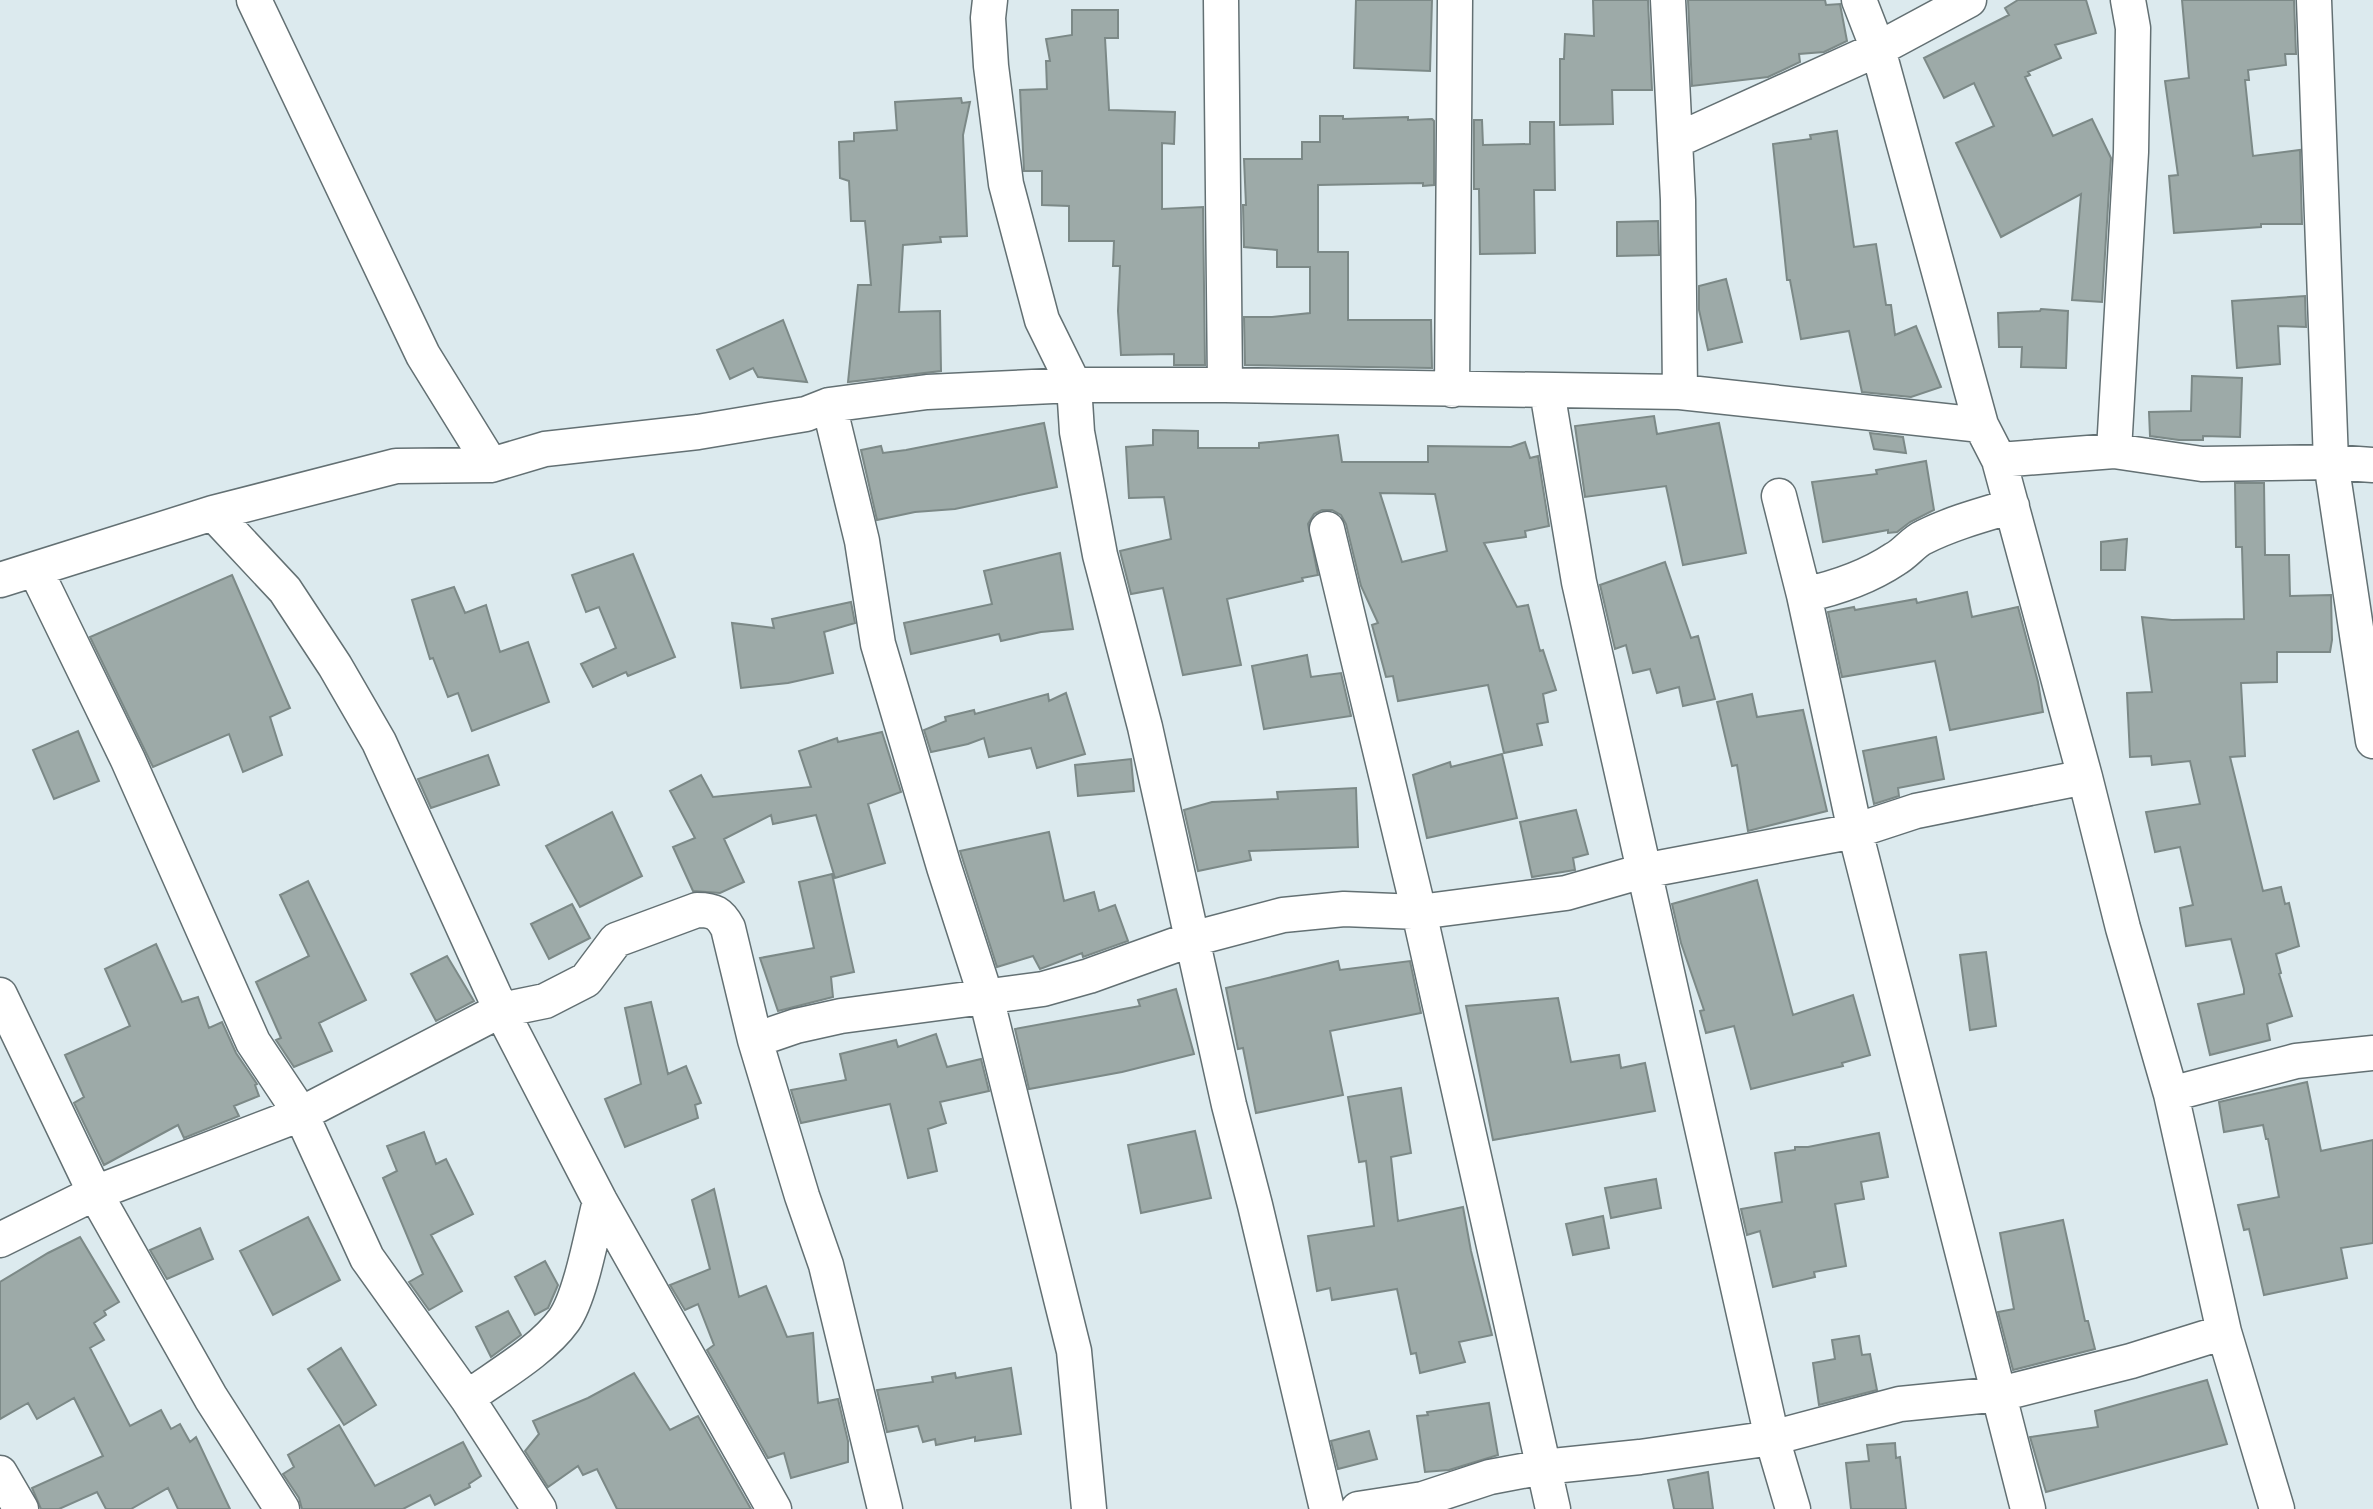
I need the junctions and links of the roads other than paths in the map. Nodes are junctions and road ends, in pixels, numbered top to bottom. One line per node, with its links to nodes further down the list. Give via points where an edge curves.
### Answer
1 (254, 0): 22 (street, via 423,355)
2 (990, 0): 12 (street, via 991,66 1006,184 1042,320)
3 (1221, 0): 13 (street)
4 (1455, 0): 14 (street)
5 (1668, 0): 11 (street)
6 (1859, 0): 10 (street)
7 (1969, 0): 10 (street)
8 (2128, 0): 19 (street, via 2133,28 2131,152)
9 (2314, 0): 21 (street)
10 (1878, 49): 11 (street); 18 (street)
11 (1675, 141): 16 (street)
12 (1074, 385): 13 (street); 17 (street, via 927,392); 36 (street, via 1077,432 1100,555)
13 (1225, 385): 14 (street)
14 (1452, 390): 15 (street)
15 (1547, 391): 16 (street); 34 (street, via 1579,582)
16 (1680, 392): 18 (street)
17 (829, 405): 22 (street, via 806,414 698,432 545,449); 38 (street, via 862,541 878,644)
18 (1981, 425): 20 (street)
19 (2114, 451): 20 (street); 21 (street, via 2202,464)
20 (1999, 460): 25 (street)
21 (2331, 462): 23 (street); 31 (street)
22 (491, 465): 26 (street, via 396,466)
23 (2373, 465)
24 (1779, 496): 30 (street)
25 (2012, 506): 30 (street, via 1921,538 1896,559 1840,587); 32 (street)
26 (213, 513): 28 (street); 39 (street, via 285,590 335,666 379,742)
27 (1327, 529): 35 (street)
28 (35, 569): 29 (street); 43 (street, via 128,760 253,1042)
29 (0, 580)
30 (1804, 595): 33 (street)
31 (2373, 741)
32 (2085, 777): 33 (street, via 1916,811); 42 (street)
33 (1855, 831): 34 (street); 48 (street)
34 (1643, 871): 35 (street, via 1566,893); 50 (street)
35 (1419, 912): 36 (street, via 1344,909 1283,915); 51 (street)
36 (1192, 939): 38 (street, via 1043,989); 59 (street)
37 (0, 995): 44 (street)
38 (986, 997): 40 (street, via 841,1016); 58 (street, via 1074,1351)
39 (501, 1010): 40 (street, via 545,1001 586,980 616,940 697,910 712,910 728,928); 43 (street); 45 (street)
40 (755, 1040): 57 (street, via 826,1265)
41 (2373, 1053): 42 (street, via 2296,1061)
42 (2171, 1094): 47 (street)
43 (301, 1114): 44 (street); 49 (street, via 367,1258)
44 (95, 1193): 46 (street); 54 (street, via 211,1398)
45 (600, 1201): 49 (street, via 565,1319 535,1349); 56 (street)
46 (0, 1240)
47 (2224, 1332): 48 (street); 64 (street)
48 (2000, 1394): 50 (street, via 1900,1404); 63 (street)
49 (467, 1398): 55 (street)
50 (1772, 1438): 51 (street); 62 (street)
51 (1543, 1467): 60 (street, via 1423,1499); 61 (street)
52 (0, 1473): 53 (street)
53 (21, 1509)
54 (282, 1509)
55 (539, 1509)
56 (774, 1509)
57 (885, 1509)
58 (1089, 1509)
59 (1327, 1509)
60 (1358, 1509)
61 (1553, 1509)
62 (1793, 1509)
63 (2028, 1509)
64 (2277, 1509)

